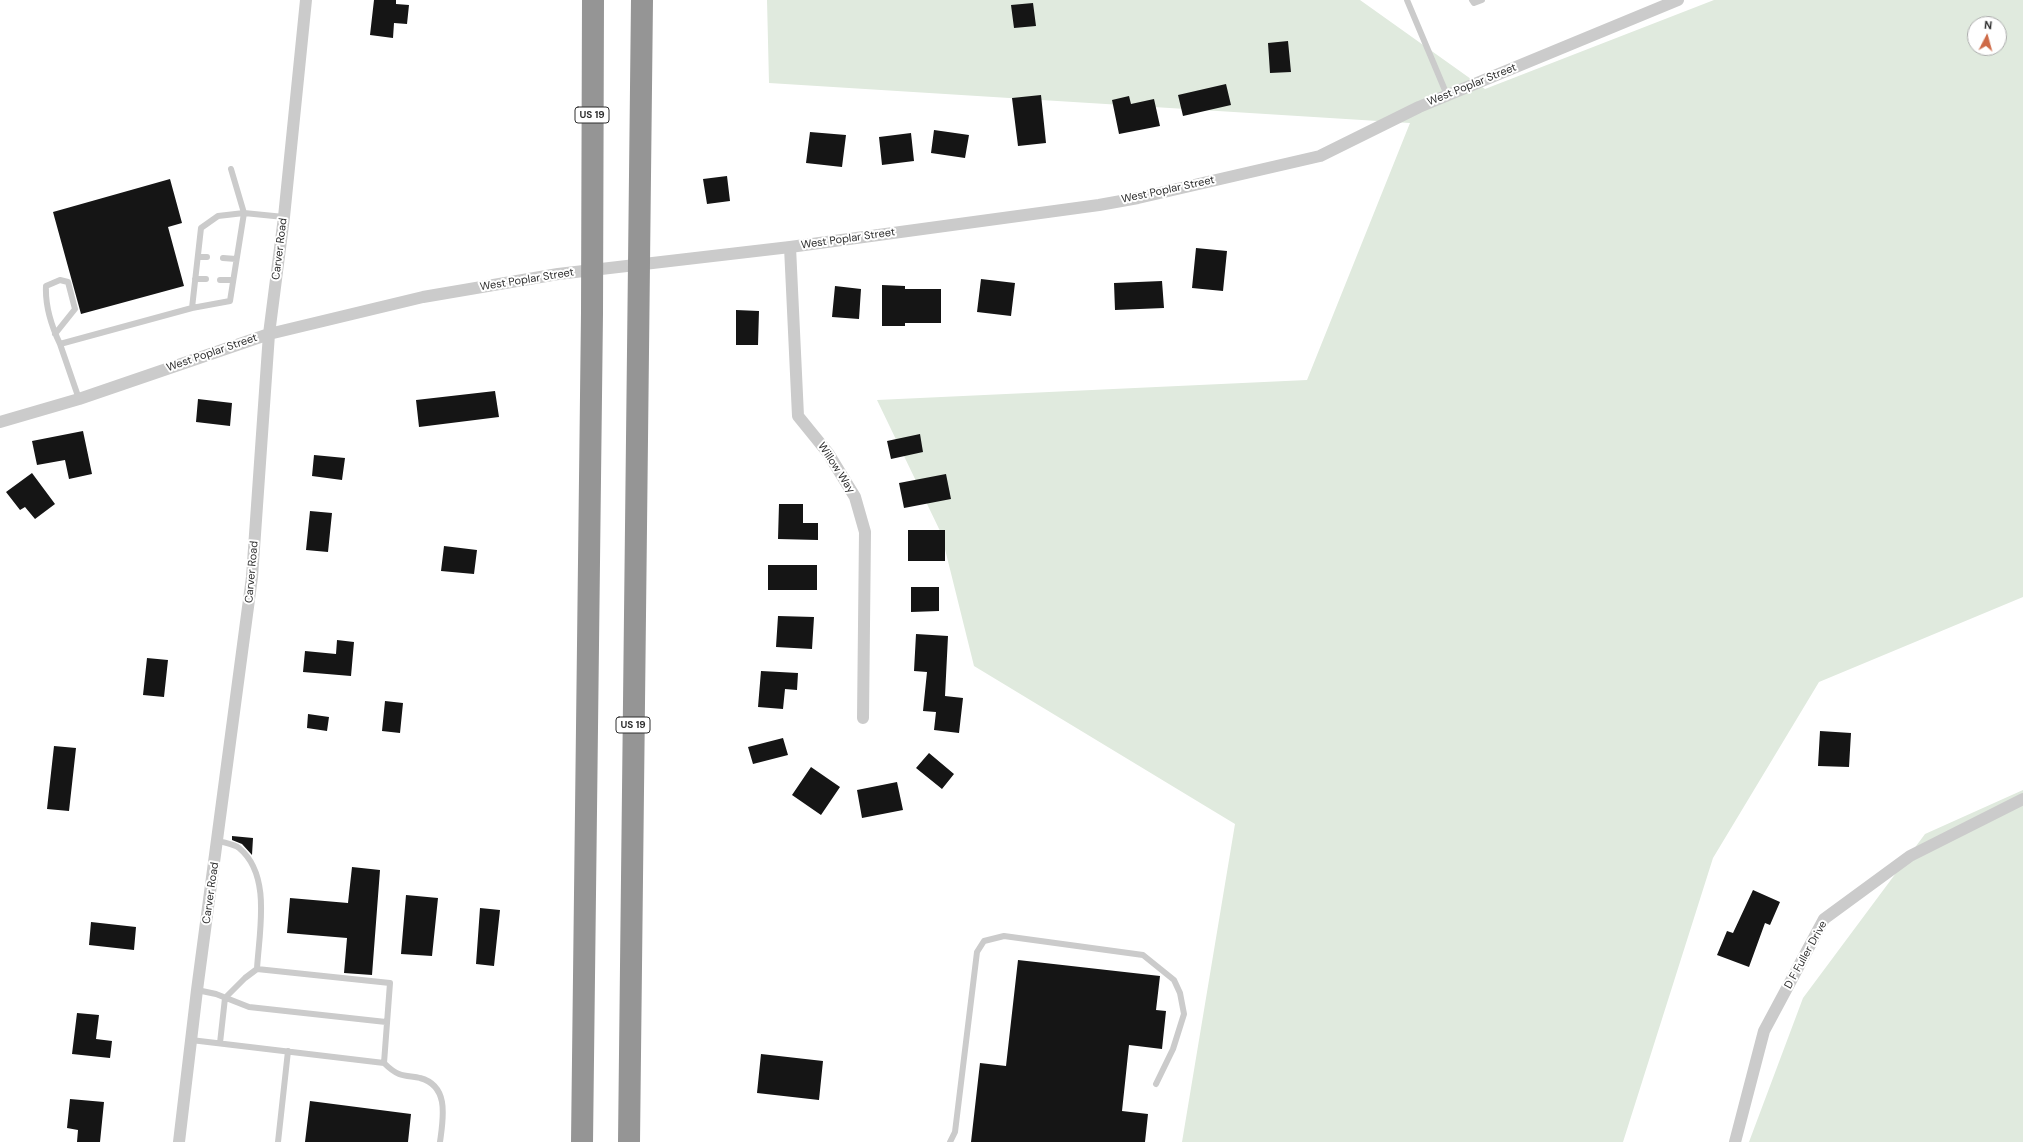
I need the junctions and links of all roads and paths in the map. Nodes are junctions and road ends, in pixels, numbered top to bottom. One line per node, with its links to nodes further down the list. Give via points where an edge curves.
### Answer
1 (306, 0): 11 (street, Carver Road)
2 (642, 0): 43 (highway, US 19)
3 (1407, 0): 8 (lane)
4 (1472, 0): 5 (lane, via 1474,3)
5 (1482, 0)
6 (1678, 0): 8 (street, West Poplar Street)
7 (592, 5): 42 (highway, US 19, via 593,230)
8 (1446, 95): 12 (street, West Poplar Street, via 1320,156 1138,198)
9 (231, 169): 10 (lane)
10 (244, 213): 11 (lane); 13 (lane, via 218,216 201,228); 16 (lane)
11 (284, 217): 23 (street, Carver Road)
12 (790, 247): 23 (street, West Poplar Street, via 558,274 423,297); 27 (street, Willow Way, via 798,416 828,453 855,497 865,532)
13 (198, 257): 14 (lane); 17 (lane)
14 (207, 257)
15 (223, 258): 16 (lane)
16 (236, 259): 20 (lane)
17 (195, 279): 18 (lane); 21 (lane)
18 (206, 279)
19 (220, 280): 20 (lane)
20 (233, 280): 21 (lane, via 230,301)
21 (192, 308): 24 (lane)
22 (55, 334): 22 (lane, via 50,323 46,286 60,280 68,282 75,309); 24 (lane)
23 (269, 334): 25 (street, West Poplar Street); 29 (street, Carver Road, via 252,577)
24 (60, 344): 25 (lane)
25 (79, 399): 26 (street, West Poplar Street)
26 (0, 422)
27 (863, 718)
28 (2023, 799): 45 (street, D F Fuller Drive, via 1910,856 1824,919 1764,1031)
29 (219, 841): 30 (lane, via 238,847 250,860 258,876 261,896); 31 (street, Carver Road)
30 (257, 969): 32 (lane); 33 (lane, via 390,983)
31 (197, 990): 32 (lane); 34 (street, Carver Road)
32 (225, 998): 33 (lane, via 249,1007); 35 (lane)
33 (386, 1022): 37 (lane)
34 (191, 1040): 35 (lane); 39 (street, Carver Road)
35 (220, 1044): 36 (lane)
36 (288, 1051): 37 (lane); 40 (lane)
37 (384, 1063): 41 (lane, via 398,1074 422,1078 441,1094 444,1107)
38 (1156, 1084): 44 (lane, via 1173,1049 1184,1014 1180,993 1174,980 1143,955 1004,936 984,941 978,952 955,1132)
39 (179, 1142)
40 (278, 1142)
41 (440, 1142)
42 (582, 1142)
43 (629, 1142)
44 (950, 1142)
45 (1735, 1142)

